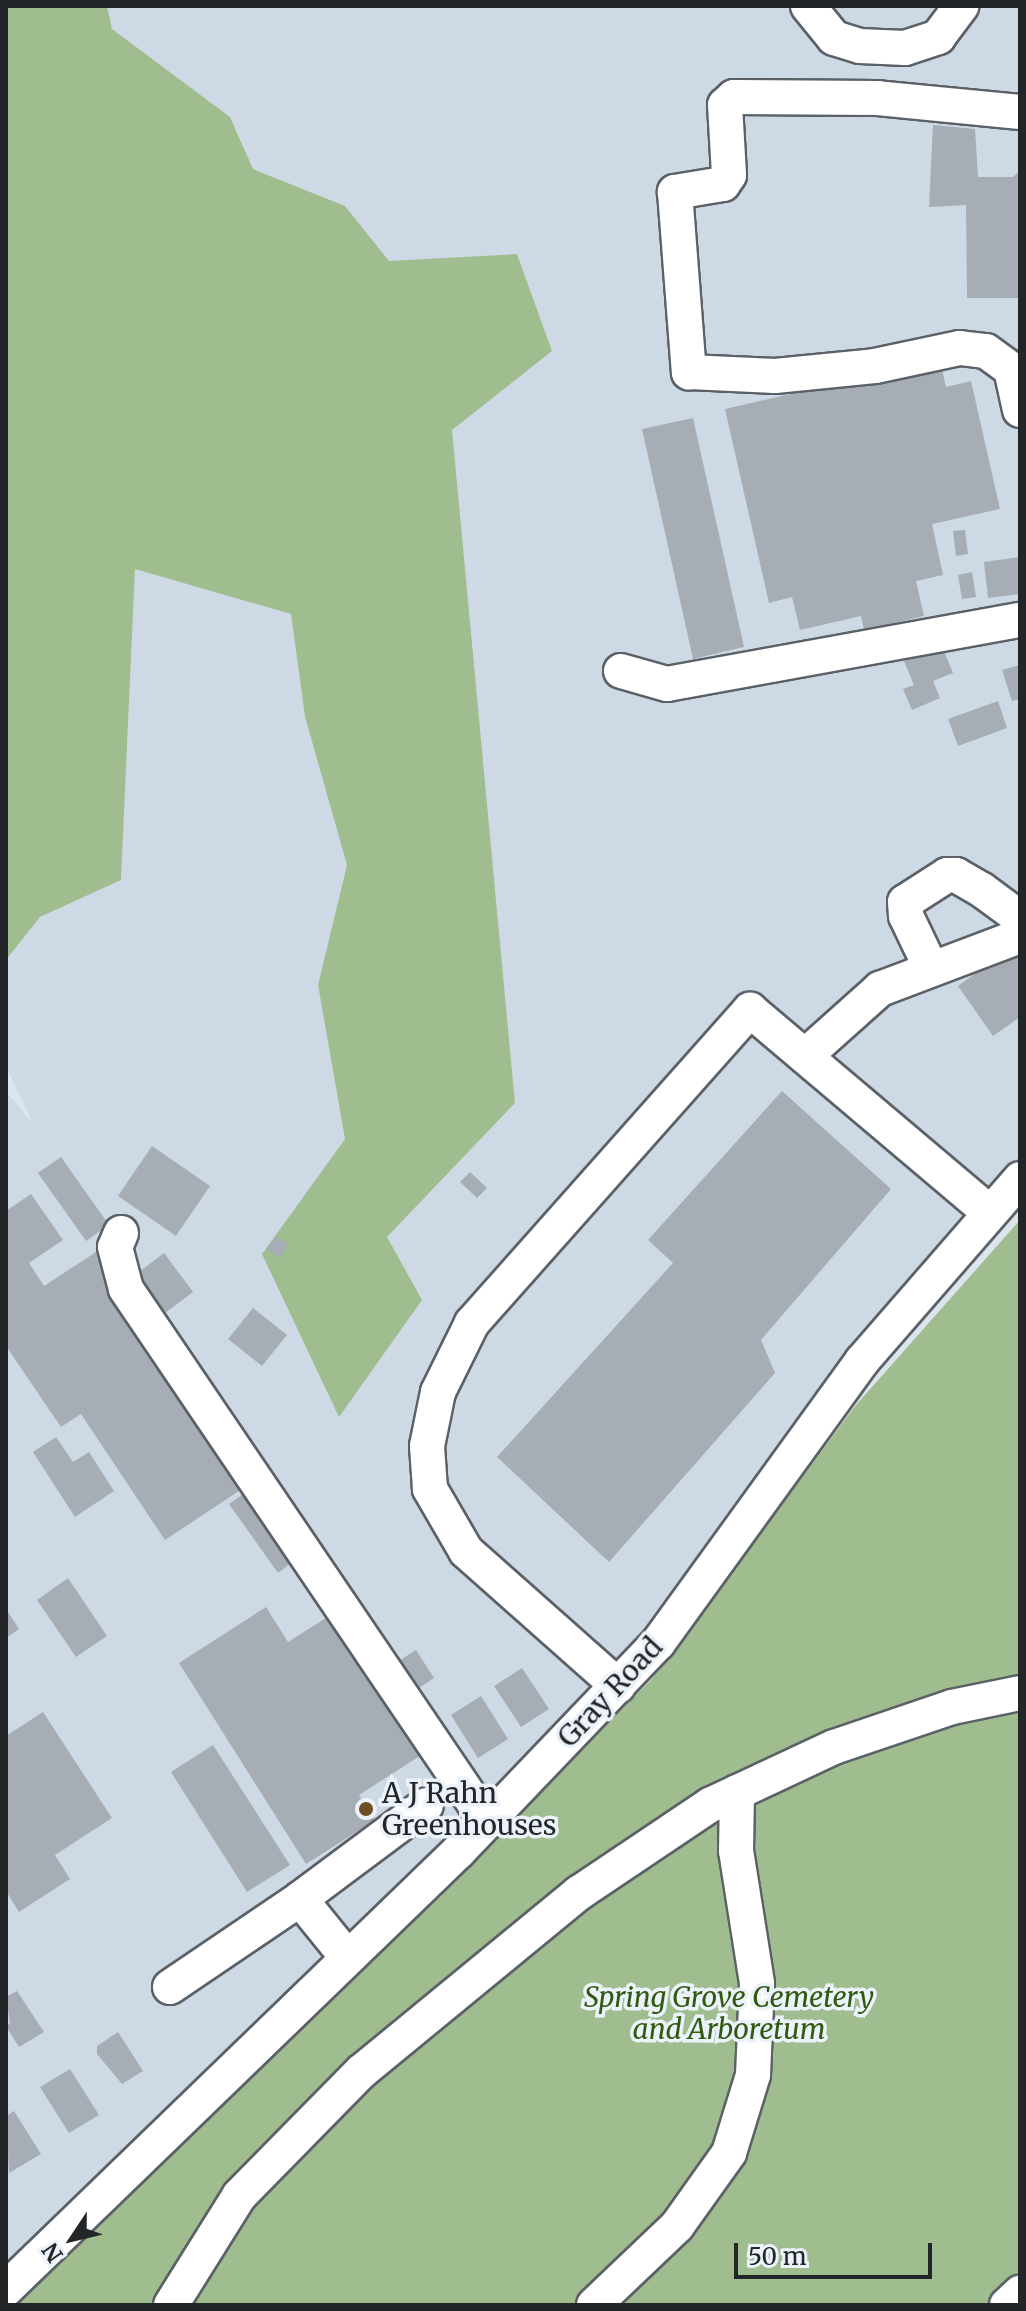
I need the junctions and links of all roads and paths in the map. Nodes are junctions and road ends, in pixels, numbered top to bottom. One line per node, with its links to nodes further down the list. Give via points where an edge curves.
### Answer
1 (808, 6): 2 (street, via 834,38 860,46 905,48 938,37)
2 (961, 6)
3 (1020, 112): 4 (street, via 878,98 734,97 725,105 729,175 723,184 675,192 689,372 775,376 973,349 1002,358 1011,369)
4 (1020, 410)
5 (1020, 620): 6 (street, via 667,684)
6 (621, 671)
7 (1020, 918): 9 (street, via 969,882 947,875 905,902 906,916)
8 (1020, 936): 9 (street)
9 (930, 966): 10 (street, via 880,989)
10 (805, 1056): 12 (street); 14 (street, via 750,1010 472,1323 438,1392 427,1446 430,1489 448,1526 466,1551)
11 (1020, 1179): 12 (street, Gray Road)
12 (990, 1213): 14 (street, Gray Road, via 862,1361 658,1643)
13 (121, 1233): 18 (street, via 115,1247 126,1289)
14 (618, 1686): 18 (street, Gray Road)
15 (1020, 1693): 16 (street, via 952,1707 834,1747)
16 (737, 1792): 24 (street, via 579,1893 362,2071 239,2196); 25 (street, via 736,1851 757,1983 753,2075 729,2153 677,2226)
17 (426, 1805): 19 (street)
18 (487, 1822): 20 (street, Gray Road)
19 (300, 1899): 20 (street); 21 (street)
20 (347, 1957): 22 (street, Gray Road)
21 (170, 1987)
22 (6, 2289)
23 (1020, 2293): 26 (street)
24 (171, 2305)
25 (594, 2305)
26 (1007, 2305)

